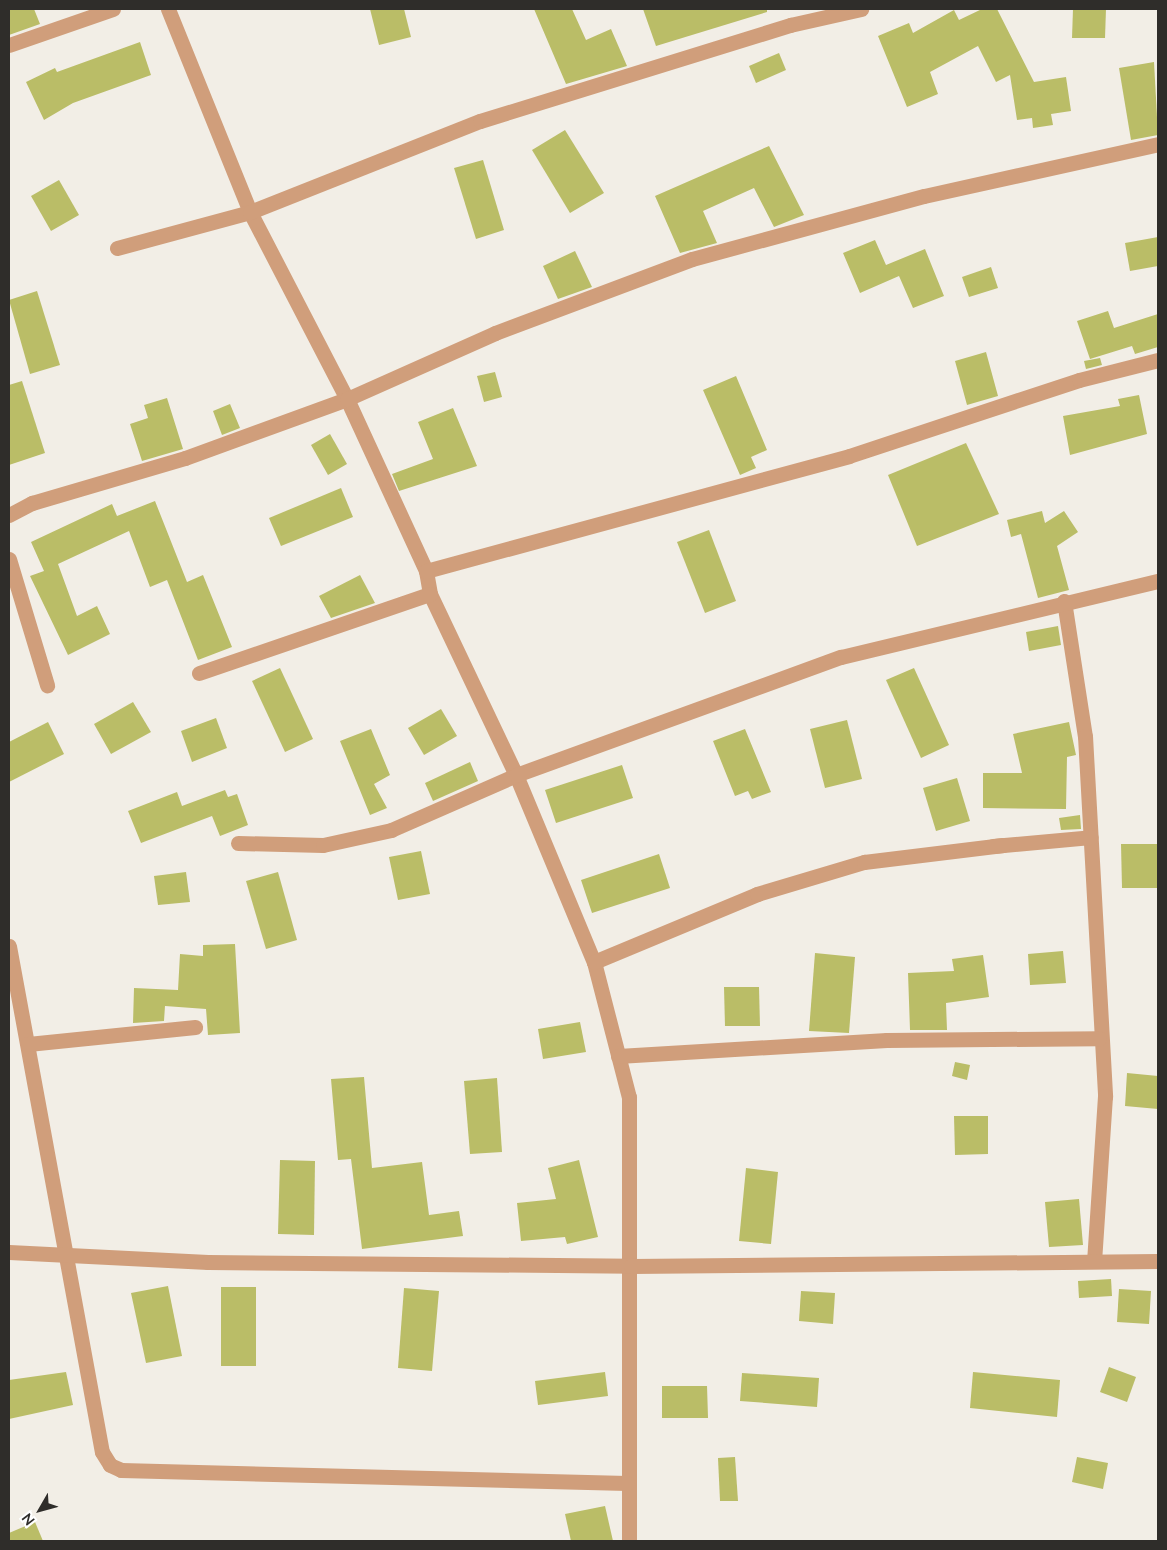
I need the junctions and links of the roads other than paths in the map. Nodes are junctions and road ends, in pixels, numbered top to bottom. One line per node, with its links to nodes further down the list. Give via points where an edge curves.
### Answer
1 (113, 9): 4 (street)
2 (861, 9): 6 (street, via 790,25 480,121)
3 (171, 10): 6 (street)
4 (9, 45)
5 (1158, 144): 9 (street, via 924,196 692,259 495,333)
6 (250, 212): 7 (street); 9 (street)
7 (117, 248)
8 (1158, 360): 12 (street, via 1079,380 840,459)
9 (347, 399): 10 (street, via 185,458 32,503); 12 (street)
10 (9, 515)
11 (9, 559): 17 (street)
12 (426, 571): 14 (street)
13 (1158, 581): 15 (street)
14 (430, 594): 16 (street); 18 (street)
15 (1064, 601): 18 (street, via 841,657); 19 (street, via 1084,736)
16 (199, 673)
17 (47, 685)
18 (516, 775): 20 (street, via 391,830 323,845); 24 (street)
19 (1092, 838): 21 (street); 27 (street)
20 (238, 843)
21 (1003, 845): 22 (street); 24 (street, via 864,862 757,894)
22 (914, 852)
23 (9, 946): 25 (street)
24 (594, 962): 29 (street)
25 (16, 1022): 28 (street)
26 (195, 1027): 28 (street)
27 (1099, 1038): 29 (street, via 888,1040); 32 (street, via 1105,1096)
28 (28, 1044): 31 (street)
29 (618, 1056): 34 (street, via 629,1097)
30 (9, 1252): 31 (street)
31 (64, 1253): 34 (street, via 208,1262); 35 (street, via 102,1452 117,1469)
32 (1094, 1261): 33 (street); 34 (street)
33 (1158, 1261)
34 (631, 1266): 35 (street)
35 (627, 1483): 36 (street)
36 (629, 1541)

